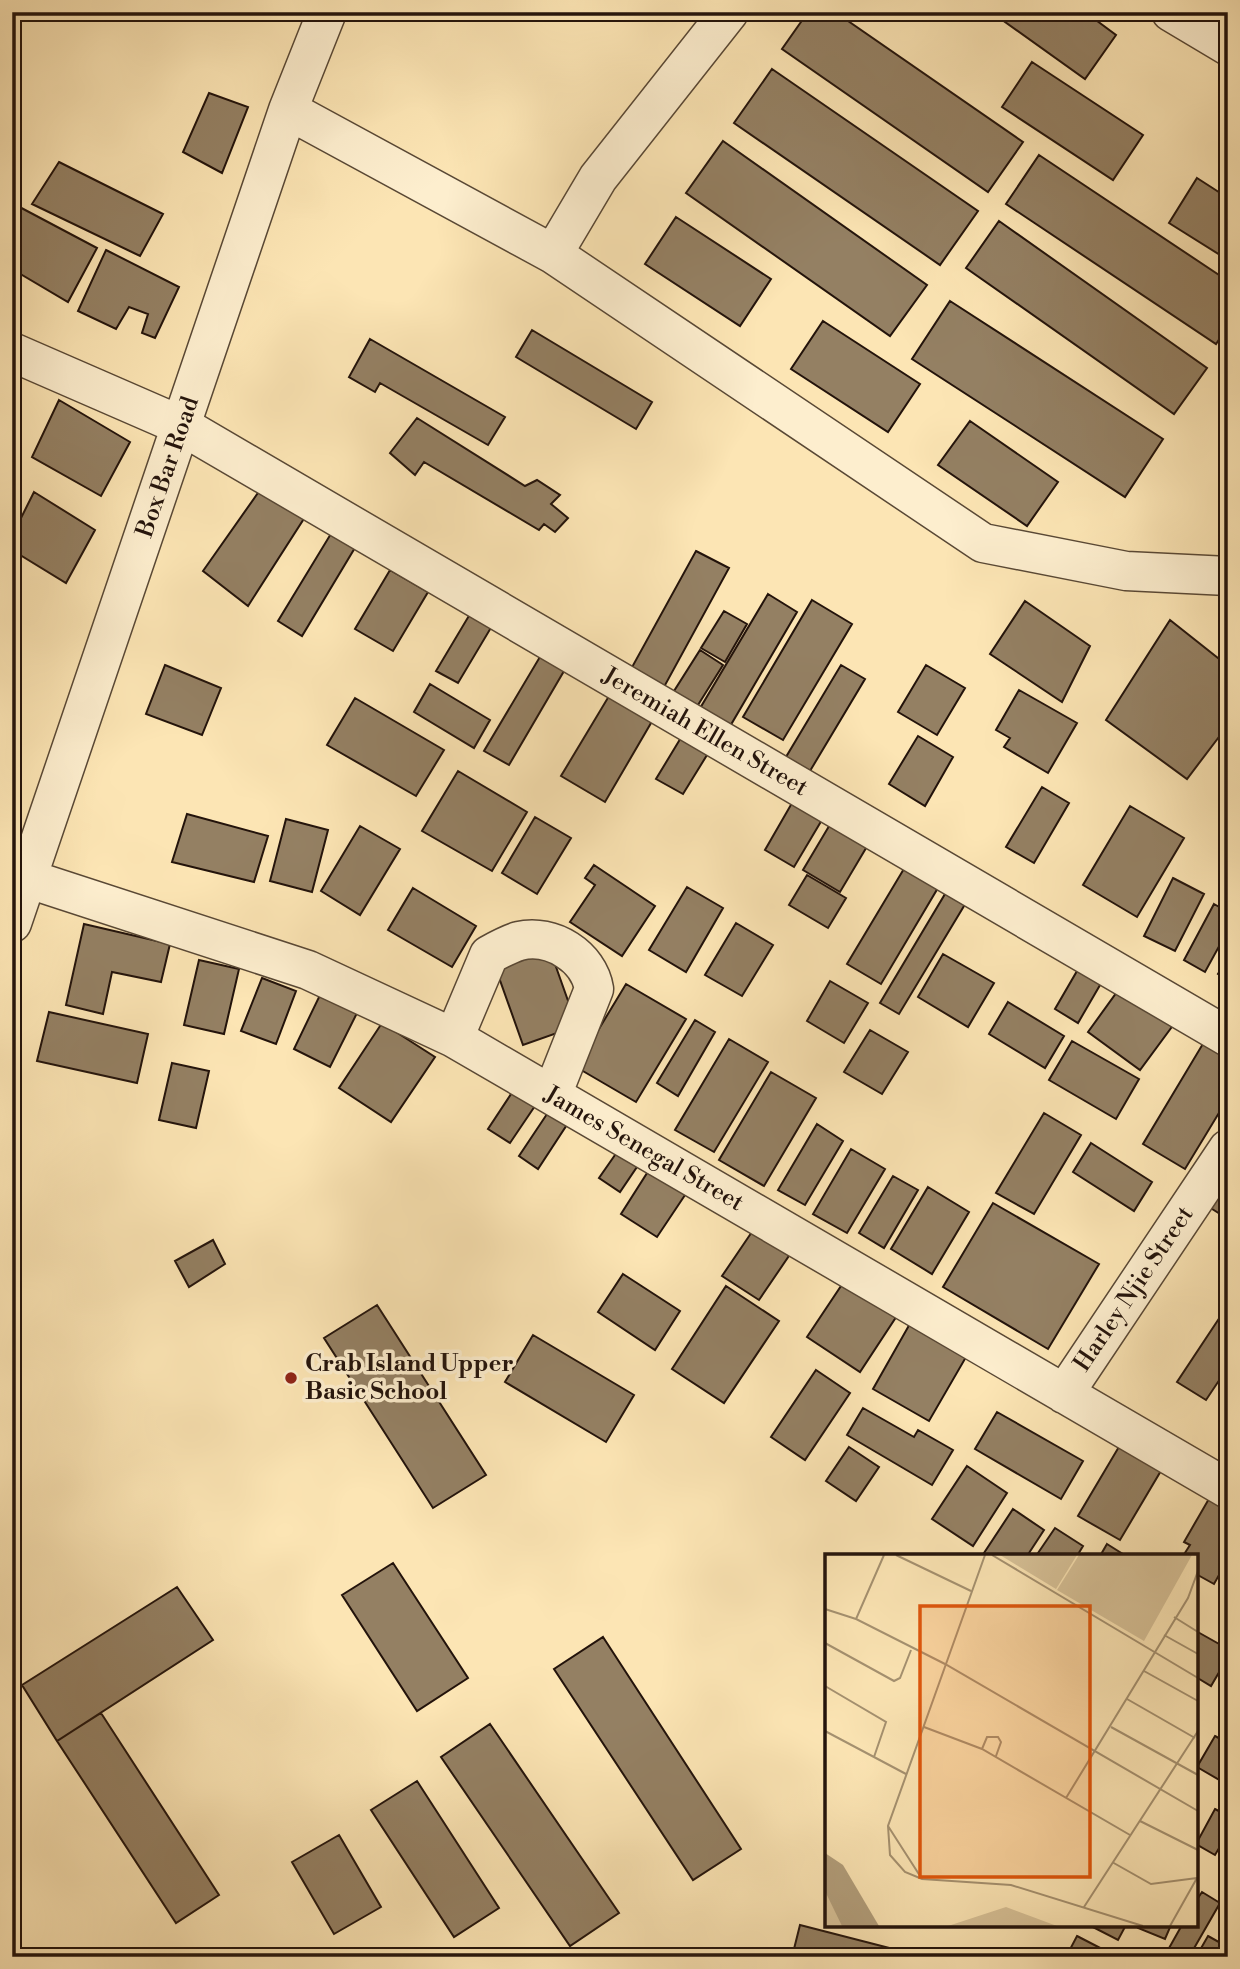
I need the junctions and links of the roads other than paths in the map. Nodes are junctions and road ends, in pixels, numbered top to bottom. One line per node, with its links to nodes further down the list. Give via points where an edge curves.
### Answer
1 (327, 12): 5 (street, Box Bar Road)
2 (729, 12): 6 (street, via 598,178)
3 (1171, 12): 4 (street)
4 (1228, 46)
5 (288, 110): 6 (street); 8 (street, Box Bar Road)
6 (553, 254): 9 (street, via 983,543 1126,571)
7 (12, 352): 8 (street, Jeremiah Ellen Street)
8 (182, 426): 10 (street, Box Bar Road); 12 (street, Jeremiah Ellen Street)
9 (1228, 576)
10 (29, 879): 11 (street, Box Bar Road); 13 (street, James Senegal Street, via 308,971)
11 (12, 923)
12 (1228, 1037)
13 (454, 1038): 14 (street, James Senegal Street); 14 (street, via 489,955 521,941 547,942 571,951 592,974 594,989)
14 (552, 1095): 16 (street, James Senegal Street)
15 (1228, 1149): 16 (street, Harley Njie Street)
16 (1064, 1394): 17 (street, James Senegal Street)
17 (1228, 1489)

